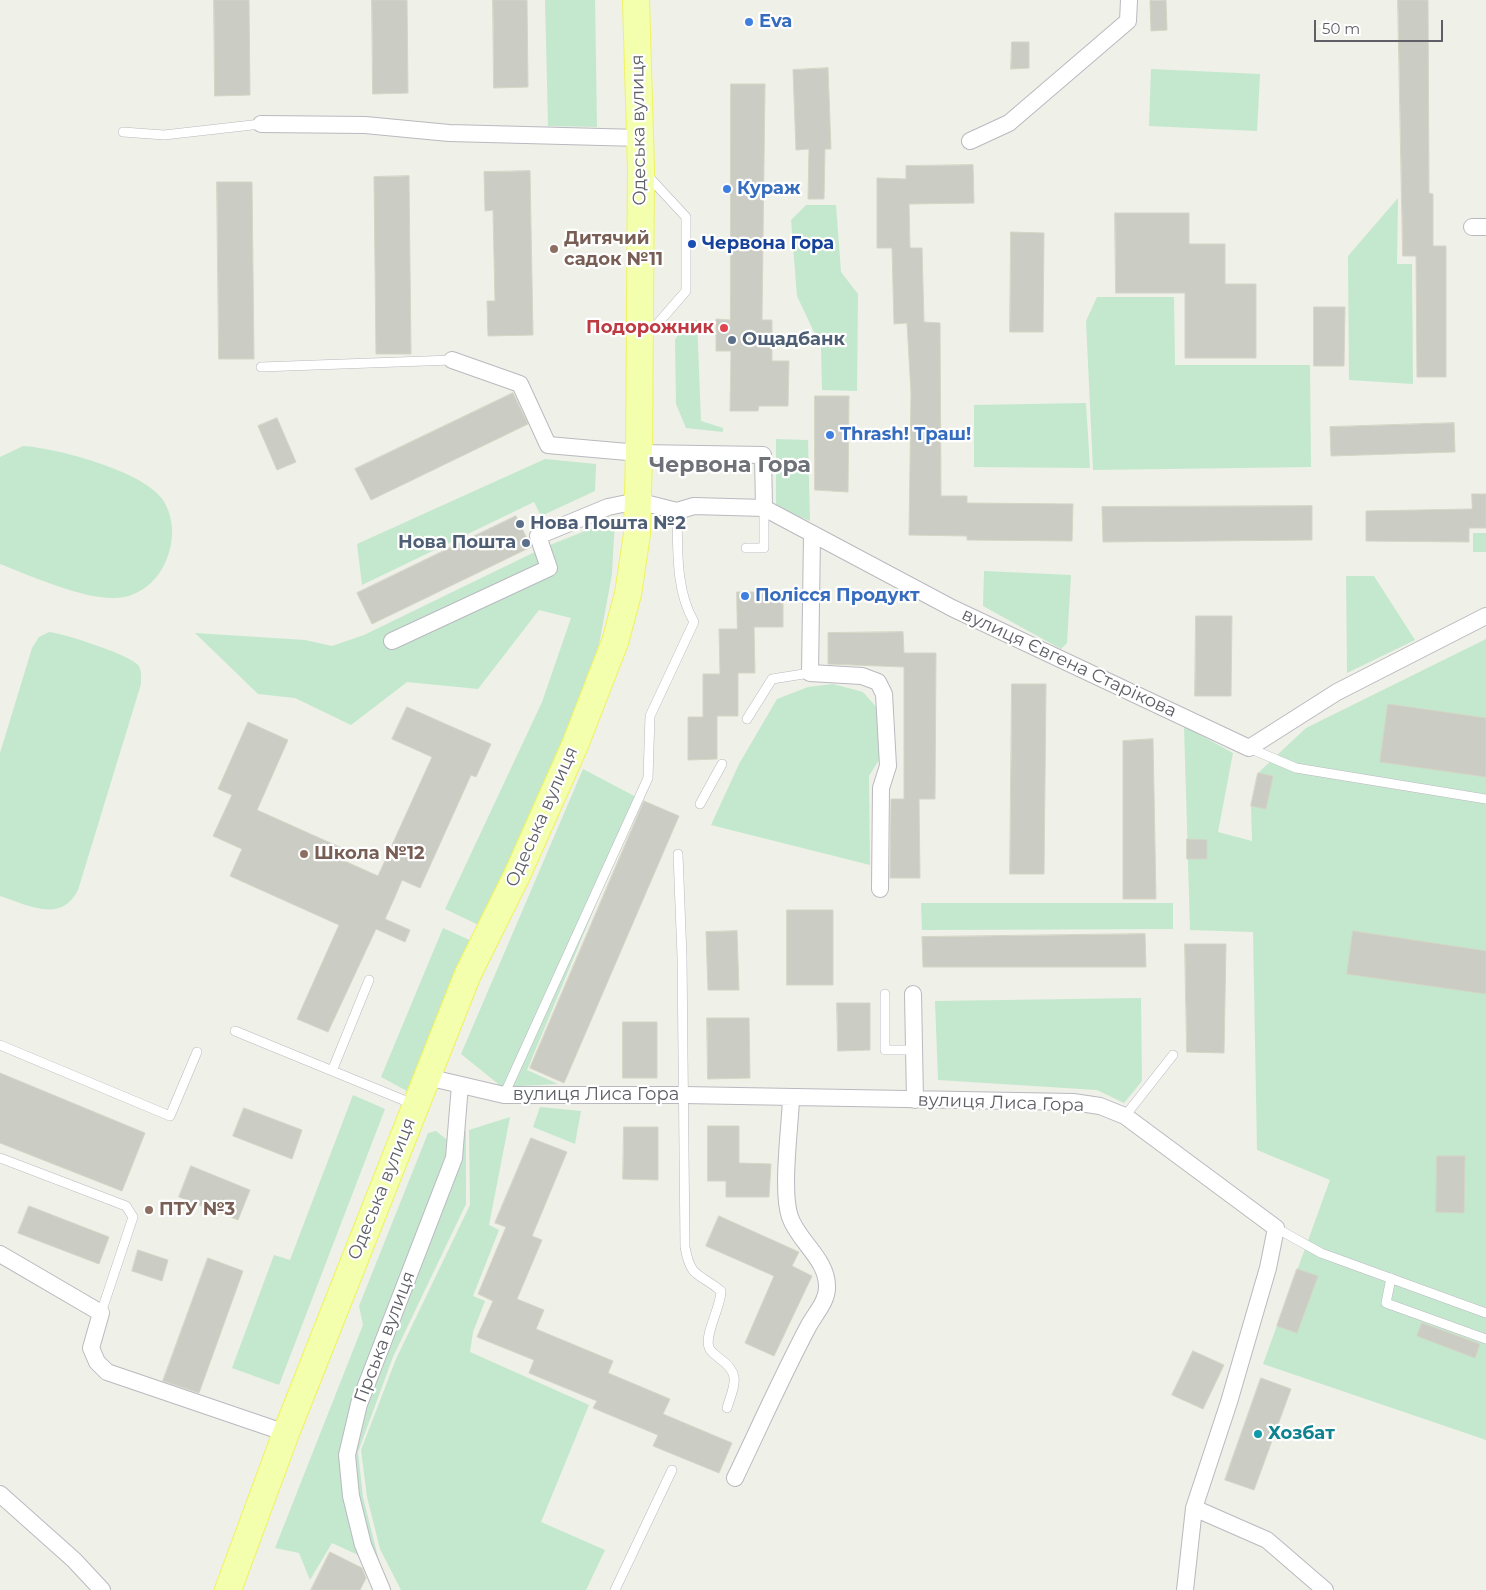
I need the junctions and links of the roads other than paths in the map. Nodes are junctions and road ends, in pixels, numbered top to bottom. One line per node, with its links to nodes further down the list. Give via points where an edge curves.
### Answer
1 (636, 0): 5 (main road, Одеська вулиця)
2 (1129, 0): 6 (street, via 1128,21 1009,123)
3 (261, 124): 4 (lane, via 164,135); 5 (street, via 365,125 449,133)
4 (123, 132)
5 (640, 138): 7 (main road, Одеська вулиця)
6 (970, 141)
7 (641, 169): 8 (main road, Одеська вулиця); 8 (lane, via 686,217 686,291)
8 (640, 345): 11 (main road, Одеська вулиця)
9 (452, 360): 10 (lane); 11 (street, via 520,384 548,445)
10 (261, 367)
11 (639, 453): 12 (main road, Одеська вулиця); 13 (street, via 763,455)
12 (638, 500): 14 (street, вулиця Євгена Старікова); 18 (street, via 608,507 538,536 549,568); 36 (main road, Одеська вулиця, via 637,534 628,594 599,685 518,874 468,974)
13 (764, 508): 14 (street, вулиця Євгена Старікова, via 694,506); 15 (street, вулиця Євгена Старікова); 16 (lane, via 764,548)
14 (677, 511): 38 (lane, via 678,568 687,609 694,622 650,716 648,778)
15 (812, 535): 19 (street); 21 (street, вулиця Євгена Старікова, via 968,616)
16 (746, 548)
17 (1486, 616): 21 (street, via 1337,692)
18 (392, 641)
19 (810, 673): 20 (lane, via 772,678); 26 (street, via 862,676 878,682 884,694 888,766 881,788)
20 (747, 719)
21 (1249, 748): 23 (lane, via 1296,768)
22 (722, 764): 24 (lane)
23 (1486, 800)
24 (700, 804)
25 (678, 854): 39 (lane)
26 (880, 889)
27 (369, 980): 35 (lane)
28 (885, 994): 32 (lane, via 885,1050)
29 (913, 994): 32 (street)
30 (235, 1031): 35 (lane)
31 (0, 1045): 33 (lane, via 170,1116)
32 (914, 1050): 41 (street)
33 (197, 1052)
34 (1173, 1055): 43 (lane)
35 (332, 1071): 42 (lane)
36 (427, 1077): 37 (street, вулиця Лиса Гора); 42 (main road, Одеська вулиця)
37 (460, 1085): 38 (street, вулиця Лиса Гора); 59 (street, Гірська вулиця, via 454,1158 359,1404 347,1455 351,1496 362,1545)
38 (504, 1095): 39 (street, вулиця Лиса Гора)
39 (683, 1095): 40 (street, вулиця Лиса Гора); 51 (lane, via 685,1247 688,1266 721,1291 721,1301 708,1339 712,1353 730,1364 734,1372)
40 (792, 1099): 41 (street, вулиця Лиса Гора); 54 (street, via 786,1198 790,1217 814,1253 827,1286 823,1301)
41 (915, 1100): 43 (street, вулиця Лиса Гора, via 1073,1102 1100,1106)
42 (416, 1105): 52 (main road, Одеська вулиця)
43 (1125, 1116): 45 (street, вулиця Лиса Гора)
44 (0, 1158): 48 (lane, via 126,1206 133,1217)
45 (1276, 1228): 47 (lane, via 1321,1253); 56 (street, via 1268,1268 1229,1402)
46 (0, 1254): 48 (street)
47 (1391, 1278): 49 (lane); 50 (lane, via 1386,1303)
48 (101, 1313): 52 (street, via 91,1348 97,1362 108,1372)
49 (1486, 1313)
50 (1486, 1339)
51 (727, 1408)
52 (286, 1433): 58 (main road, Одеська вулиця)
53 (672, 1470): 60 (lane)
54 (735, 1478)
55 (0, 1494): 57 (street, via 74,1560)
56 (1194, 1508): 61 (street); 62 (street, via 1267,1540)
57 (102, 1590)
58 (228, 1590)
59 (382, 1590)
60 (615, 1590)
61 (1185, 1590)
62 (1325, 1590)

